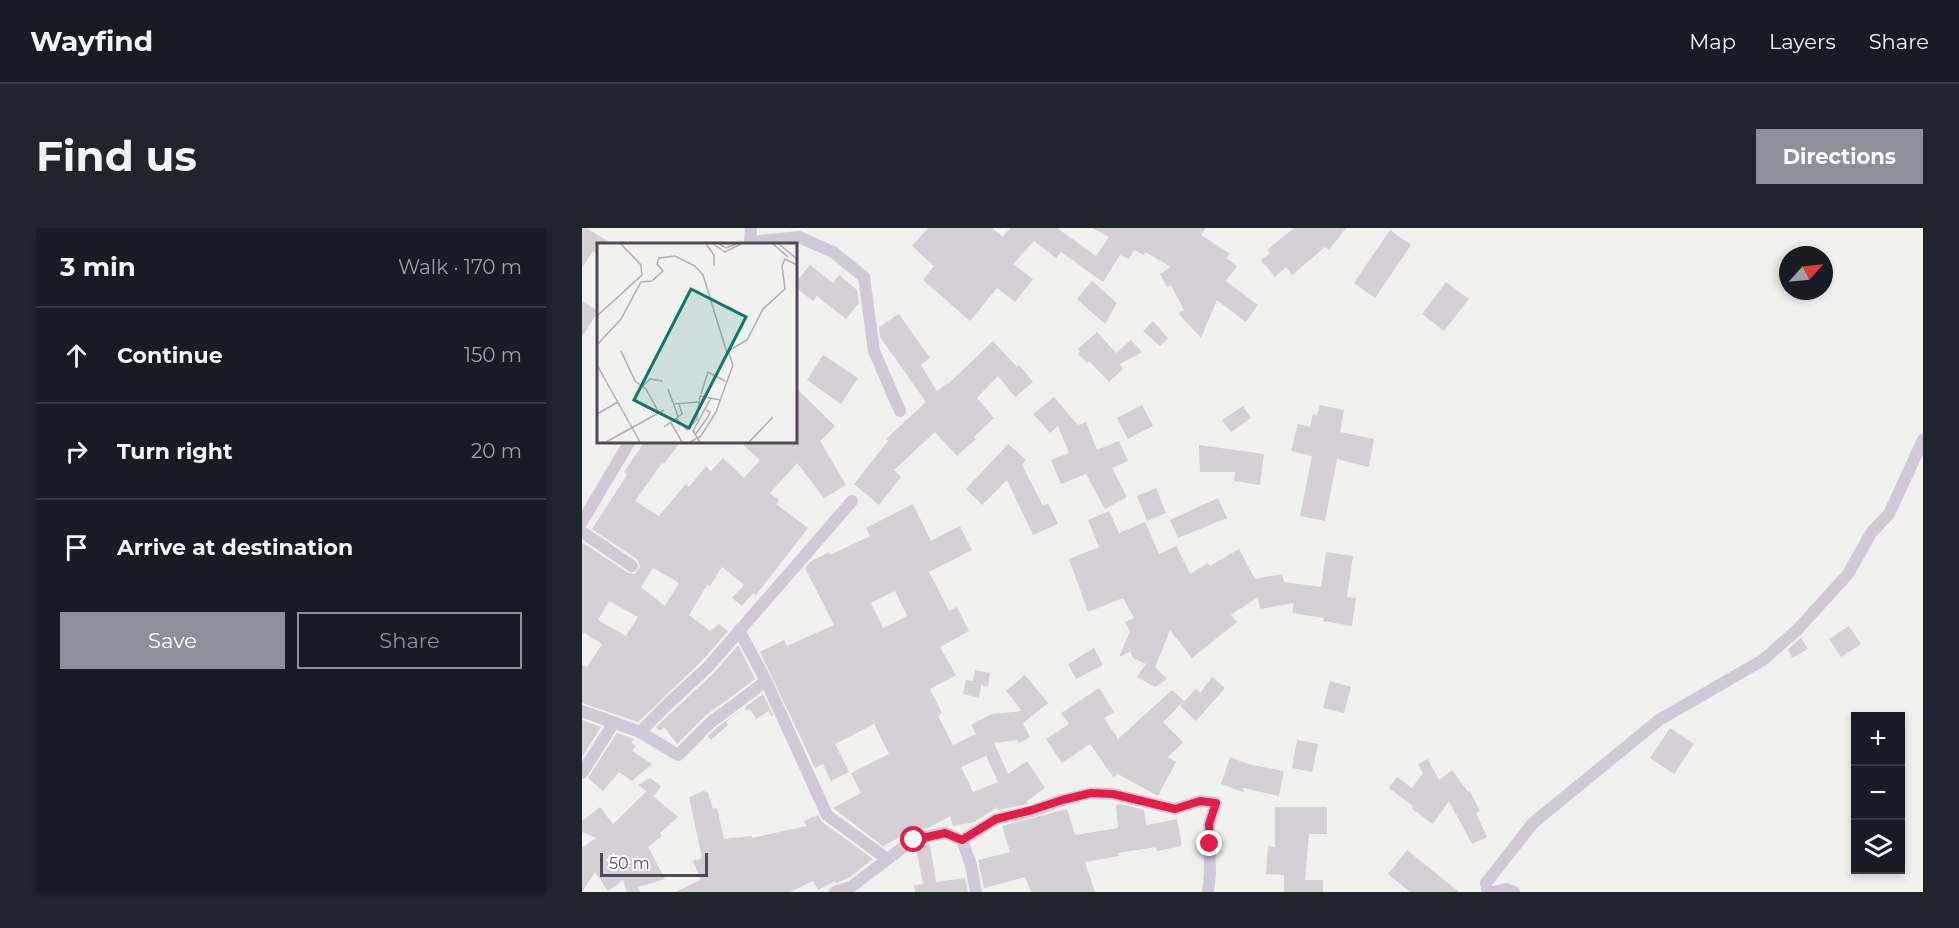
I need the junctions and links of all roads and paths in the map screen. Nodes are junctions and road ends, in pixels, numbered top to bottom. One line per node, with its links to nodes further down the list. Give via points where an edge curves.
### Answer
1 (751, 228): 2 (street)
2 (750, 243): 3 (street, via 799,237 833,252 864,277 874,351)
3 (900, 411)
4 (1923, 440): 21 (street, via 1889,514 1871,533 1848,574 1797,630 1763,660 1659,720 1533,823 1486,883)
5 (629, 442): 7 (street)
6 (852, 501): 10 (street)
7 (582, 522)
8 (582, 532): 9 (street)
9 (632, 566)
10 (739, 630): 11 (street); 14 (street, via 708,667)
11 (766, 681): 14 (street, via 710,723 678,755); 17 (street, via 827,814)
12 (582, 711): 13 (street)
13 (614, 724): 14 (street); 15 (street)
14 (640, 732)
15 (582, 773)
16 (962, 840): 17 (street, via 945,833 914,840); 19 (street); 20 (street, via 996,819 1091,793 1113,794 1175,809 1200,801 1216,803 1209,824)
17 (887, 859): 18 (street, via 851,887)
18 (836, 892)
19 (976, 892)
20 (1208, 892)
21 (1488, 892)
22 (1494, 892): 23 (street)
23 (1514, 892)

